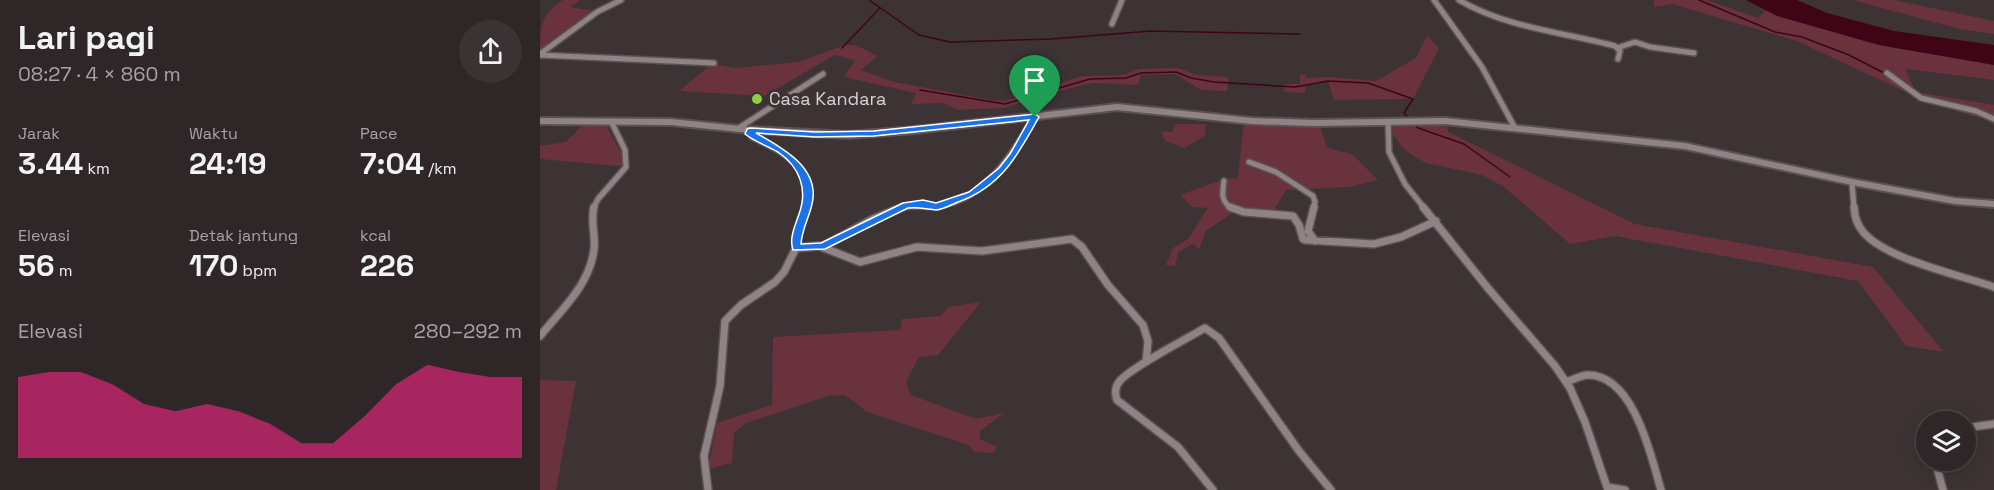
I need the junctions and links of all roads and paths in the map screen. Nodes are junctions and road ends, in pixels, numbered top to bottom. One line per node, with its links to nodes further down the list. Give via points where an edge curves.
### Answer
1 (621, 0): 8 (street, via 597,12)
2 (1122, 0): 5 (street)
3 (1434, 0): 18 (street, via 1482,67)
4 (1459, 0): 6 (street, via 1503,19)
5 (1112, 24)
6 (1617, 48): 7 (street, via 1635,42); 9 (street)
7 (1694, 53)
8 (540, 55): 10 (street)
9 (1618, 59)
10 (714, 63)
11 (1887, 73): 14 (street, via 1921,98)
12 (823, 74): 19 (street)
13 (1035, 117): 17 (street, via 1117,107 1252,121); 20 (street, via 849,135); 27 (street, via 1002,170 972,194 937,207 923,203 906,205)
14 (1994, 119)
15 (540, 121): 16 (street)
16 (611, 121): 19 (street); 30 (street, via 627,157 626,168 604,192 592,213 596,235 585,280)
17 (1388, 122): 18 (street); 25 (street, via 1393,161 1405,184)
18 (1515, 128): 23 (street, via 1685,146)
19 (737, 129): 20 (street)
20 (750, 130): 28 (street, via 752,137 776,147 793,160 808,184 808,203)
21 (1249, 162): 26 (street, via 1276,172 1312,196 1315,202 1308,231)
22 (1224, 182): 26 (street, via 1221,199 1225,204 1245,213 1293,216 1303,239)
23 (1852, 183): 24 (street); 29 (street, via 1856,222 1866,235 1906,257)
24 (1994, 204)
25 (1436, 221): 26 (street, via 1387,242); 32 (street)
26 (1316, 242)
27 (822, 247): 28 (street); 31 (street, via 860,262 917,247 982,251 1072,239 1082,246 1108,285 1143,325 1148,341)
28 (796, 248): 37 (street, via 775,282 725,321 718,404 704,456)
29 (1994, 287)
30 (540, 336)
31 (1146, 362): 38 (street, via 1119,381 1117,400 1178,447); 39 (street, via 1208,328)
32 (1566, 382): 36 (street, via 1585,422); 41 (street, via 1596,376 1620,392 1639,421)
33 (1994, 424): 34 (street)
34 (1976, 426)
35 (1938, 471): 42 (street)
36 (1608, 489): 40 (street)
37 (708, 490)
38 (1213, 490)
39 (1331, 490)
40 (1625, 490)
41 (1661, 490)
42 (1943, 490)

